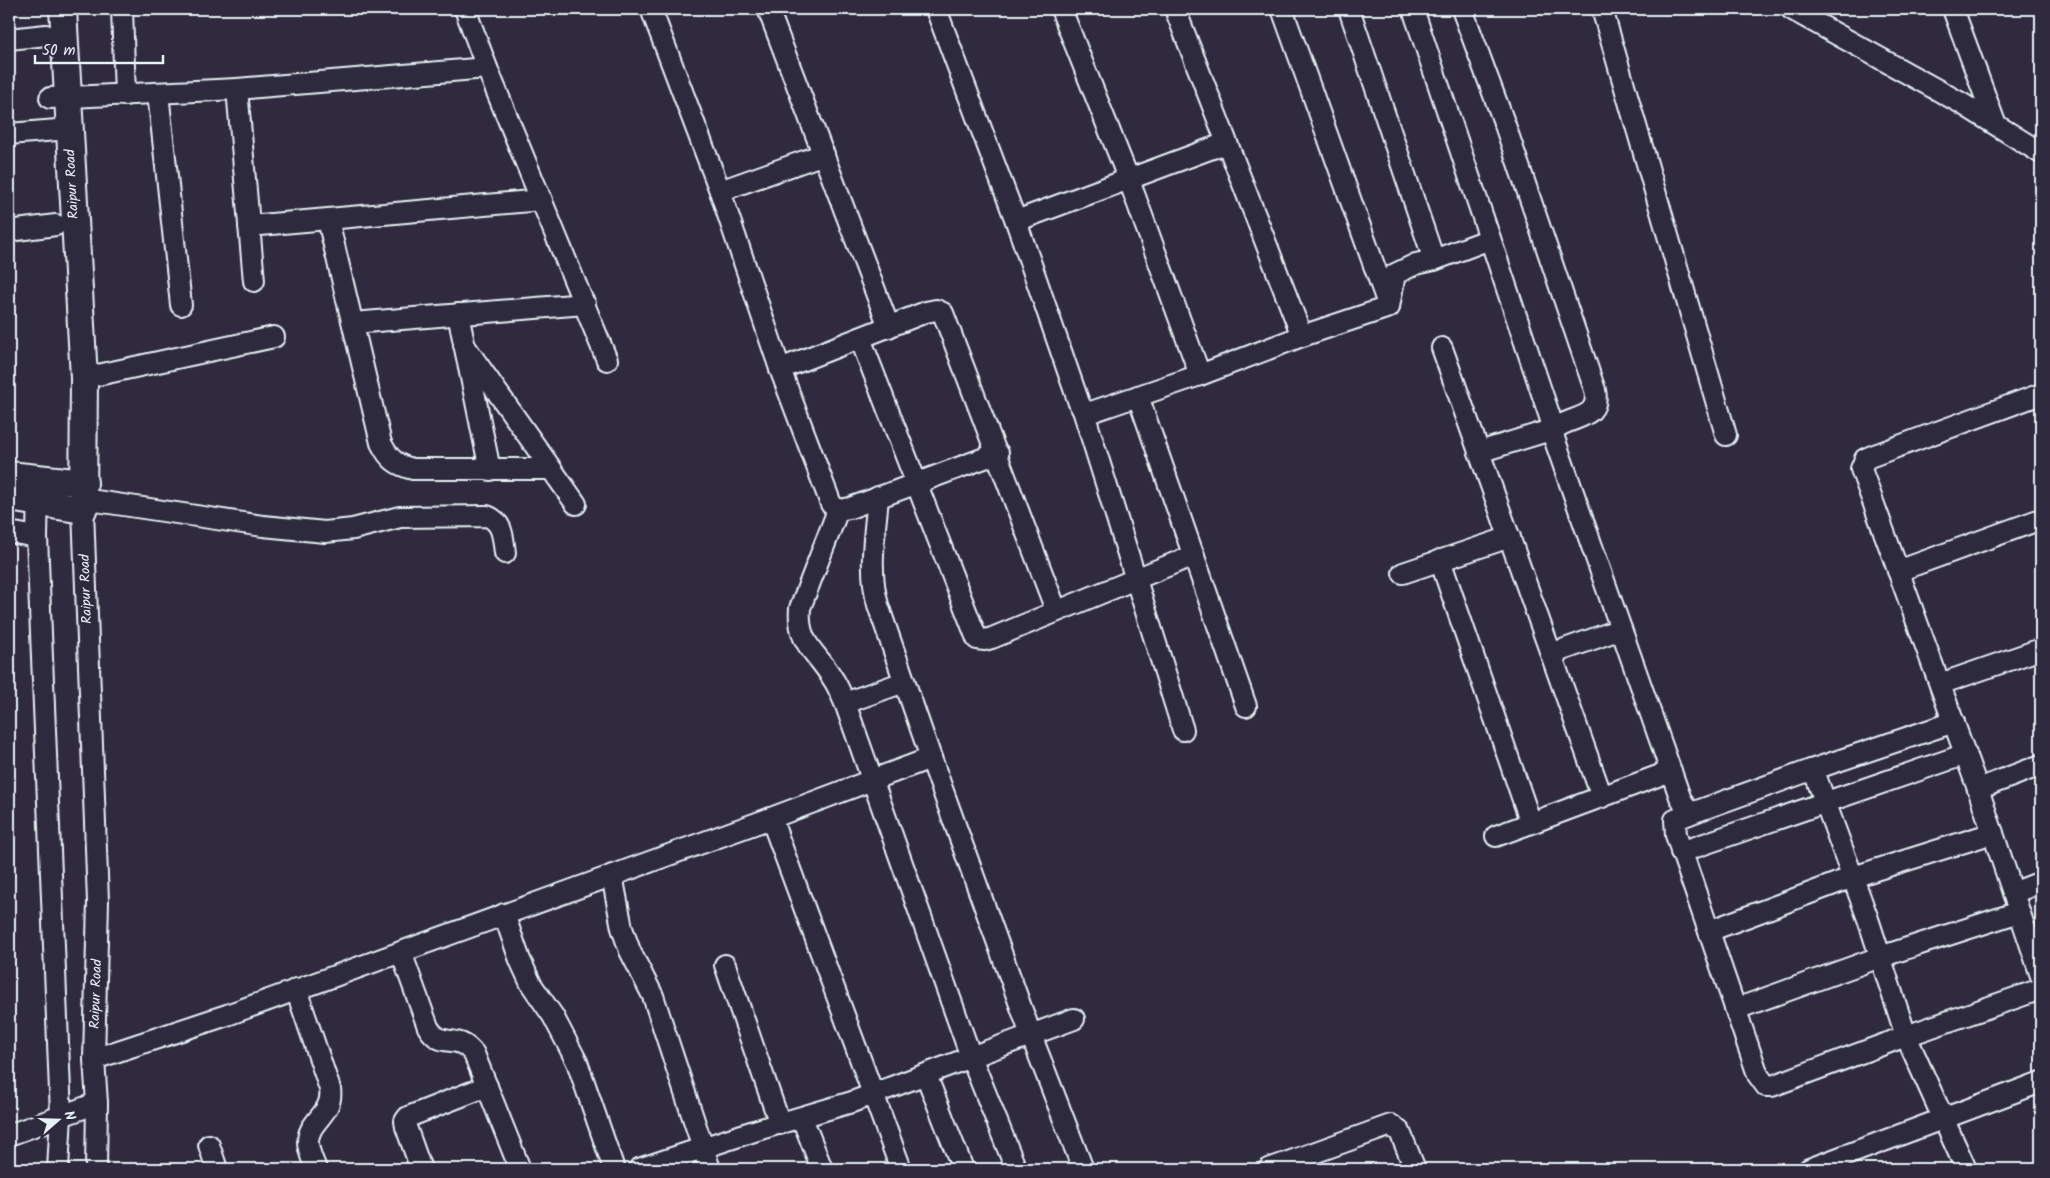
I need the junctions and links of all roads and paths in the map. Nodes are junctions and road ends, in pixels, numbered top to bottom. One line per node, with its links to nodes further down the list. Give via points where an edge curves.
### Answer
1 (45, 9): 17 (main road, Raipur Road)
2 (63, 9): 23 (main road, Raipur Road)
3 (122, 9): 22 (street)
4 (465, 9): 19 (street)
5 (652, 9): 31 (street)
6 (768, 9): 29 (street)
7 (936, 9): 34 (street)
8 (1062, 9): 30 (street)
9 (1175, 9): 27 (street)
10 (1282, 9): 43 (street)
11 (1349, 9): 39 (street)
12 (1413, 9): 38 (street)
13 (1462, 9): 60 (street, via 1595,390 1596,407 1589,414)
14 (1602, 9): 61 (street)
15 (1791, 9): 24 (street)
16 (1952, 9): 24 (street)
17 (46, 35): 18 (street); 23 (main road, Raipur Road)
18 (9, 39)
19 (487, 68): 20 (street); 32 (street)
20 (237, 89): 21 (street); 36 (street)
21 (158, 93): 22 (street); 42 (street)
22 (125, 95): 23 (street)
23 (58, 98): 25 (main road, Raipur Road)
24 (1995, 124): 28 (street)
25 (60, 129): 26 (street); 35 (main road, Raipur Road); 52 (main road, Raipur Road)
26 (9, 134)
27 (1226, 143): 30 (street); 47 (street)
28 (2041, 153)
29 (824, 154): 31 (street); 46 (street)
30 (1129, 180): 34 (street); 55 (street)
31 (720, 191): 54 (street)
32 (542, 200): 33 (street); 41 (street)
33 (328, 220): 36 (street); 45 (street)
34 (1016, 221): 59 (street)
35 (56, 225): 37 (street); 52 (main road, Raipur Road)
36 (249, 226): 40 (street)
37 (9, 230)
38 (1490, 239): 39 (street); 60 (street)
39 (1434, 260): 43 (street, via 1395,274)
40 (254, 280)
41 (585, 304): 44 (street); 53 (street)
42 (181, 305)
43 (1388, 307): 47 (street)
44 (458, 314): 45 (street); 50 (street)
45 (353, 323): 65 (street, via 381,443 388,456 399,466 413,469)
46 (889, 327): 49 (street); 63 (street, via 926,312 944,312)
47 (1302, 336): 55 (street)
48 (274, 337): 56 (street)
49 (860, 338): 54 (street); 67 (street)
50 (464, 346): 64 (street); 65 (street)
51 (1442, 348): 62 (street)
52 (73, 350): 56 (main road, Raipur Road); 69 (main road, Raipur Road, via 66,379)
53 (607, 360)
54 (780, 369): 73 (street, via 828,497)
55 (1200, 375): 58 (street)
56 (84, 378): 69 (main road, Raipur Road)
57 (2041, 394): 81 (street, via 1865,459 1861,469)
58 (1138, 396): 59 (street, via 1091,412); 79 (street)
59 (1083, 410): 83 (street)
60 (1554, 429): 62 (street); 85 (street, via 1556,445)
61 (1726, 435)
62 (1479, 452): 77 (street)
63 (998, 454): 67 (street); 84 (street)
64 (551, 469): 65 (street); 72 (street)
65 (490, 470)
66 (9, 475): 68 (main road)
67 (916, 483): 71 (street); 84 (street, via 977,639 985,640)
68 (38, 491): 69 (main road); 70 (main road); 76 (street)
69 (76, 496): 78 (street, via 244,524 326,532 400,517 486,516 499,524); 127 (street, Raipur Road, via 98,901)
70 (9, 498)
71 (878, 498): 73 (street); 88 (street, via 873,587)
72 (576, 504)
73 (838, 510): 90 (street, via 800,608 798,624 805,642 833,679)
74 (2041, 519): 81 (street)
75 (9, 532): 76 (street)
76 (37, 537): 133 (street)
77 (1510, 537): 80 (street); 87 (street)
78 (505, 553)
79 (1194, 554): 83 (street); 91 (street)
80 (1440, 560): 82 (street); 105 (street)
81 (1898, 571): 89 (street)
82 (1403, 573)
83 (1135, 577): 84 (street); 93 (street)
84 (1056, 610)
85 (1621, 629): 87 (street); 98 (street)
86 (2041, 649): 89 (street)
87 (1551, 654): 101 (street)
88 (904, 682): 90 (street); 95 (street)
89 (1940, 684): 92 (street)
90 (845, 703): 99 (street)
91 (1246, 706)
92 (1954, 722): 94 (street); 97 (street)
93 (1183, 730)
94 (1966, 754): 100 (street); 102 (street)
95 (930, 758): 99 (street); 124 (street)
96 (2041, 765): 100 (street)
97 (1811, 770): 102 (street); 103 (street)
98 (1671, 771): 101 (street); 103 (street)
99 (871, 780): 104 (street); 126 (street)
100 (1978, 789): 106 (street)
101 (1602, 796): 105 (street)
102 (1825, 802): 108 (street); 110 (street)
103 (1689, 814): 108 (street, via 1675,820)
104 (771, 818): 109 (street); 131 (street)
105 (1531, 823): 107 (street)
106 (1993, 833): 110 (street); 112 (street)
107 (1496, 836)
108 (1682, 852): 115 (street)
109 (612, 875): 114 (street); 139 (street, via 622,928 653,996)
110 (1854, 878): 115 (street); 117 (street)
111 (2041, 882): 112 (street)
112 (2012, 893): 113 (street)
113 (2019, 912): 117 (street); 119 (street)
114 (504, 914): 116 (street); 146 (street, via 531,984 553,1016 577,1062)
115 (1709, 931): 122 (street)
116 (401, 952): 120 (street); 130 (street, via 433,1035 468,1046)
117 (1880, 957): 122 (street); 125 (street)
118 (725, 965): 136 (street)
119 (2041, 976)
120 (296, 989): 127 (street); 143 (street, via 332,1099 310,1130 308,1143)
121 (2041, 989): 125 (street)
122 (1736, 1009): 125 (street, via 1758,1075 1766,1086)
123 (1074, 1019): 124 (street)
124 (1031, 1035): 126 (street); 153 (street)
125 (1906, 1036): 135 (street)
126 (971, 1057): 128 (street); 152 (street)
127 (94, 1059): 132 (street, Raipur Road)
128 (926, 1075): 131 (street); 151 (street)
129 (2041, 1082): 135 (street)
130 (487, 1086): 144 (street, via 408,1117 406,1127); 145 (street)
131 (873, 1095): 134 (street); 150 (street)
132 (97, 1103): 133 (street); 141 (street, Raipur Road)
133 (62, 1115): 137 (street); 140 (street)
134 (802, 1118): 136 (street); 149 (street)
135 (1944, 1120): 156 (street); 157 (street)
136 (780, 1124): 139 (street)
137 (9, 1135)
138 (209, 1145): 142 (street)
139 (703, 1149): 147 (street); 148 (street)
140 (58, 1169)
141 (96, 1169)
142 (217, 1169)
143 (316, 1169)
144 (421, 1169)
145 (520, 1169)
146 (614, 1169)
147 (638, 1169)
148 (710, 1169)
149 (822, 1169)
150 (902, 1169)
151 (963, 1169)
152 (1016, 1169)
153 (1083, 1169)
154 (1269, 1169): 155 (street, via 1391,1125 1400,1132)
155 (1415, 1169)
156 (1809, 1169)
157 (1966, 1169)

